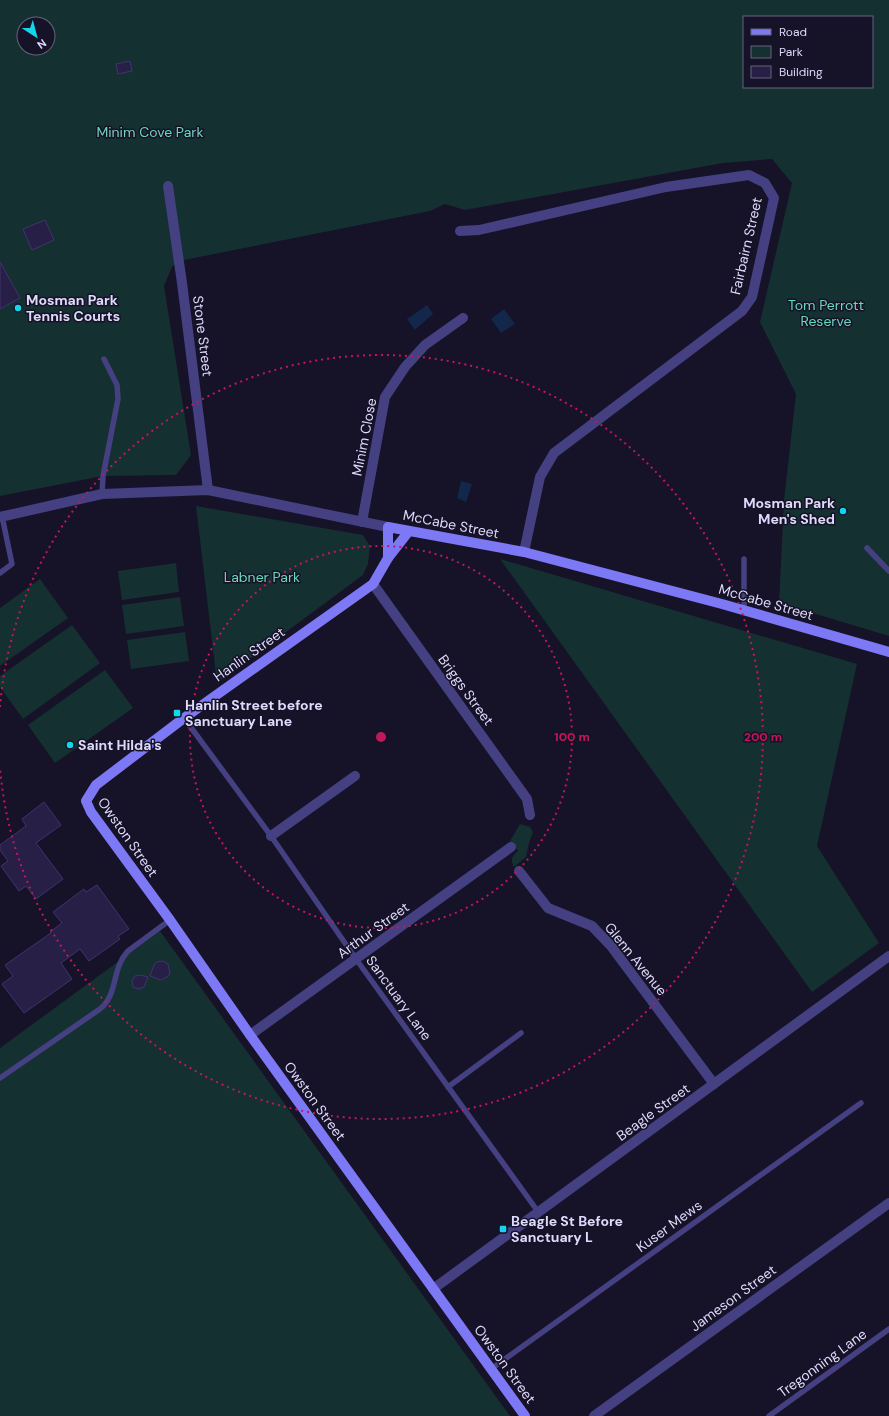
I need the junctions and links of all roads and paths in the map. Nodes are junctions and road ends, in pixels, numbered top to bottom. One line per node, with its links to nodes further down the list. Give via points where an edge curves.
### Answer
1 (168, 186): 5 (street, Stone Street)
2 (460, 231): 12 (street, Fairbairn Street, via 479,230 666,187 748,175 765,183 774,198 752,297 742,311 554,453 540,477)
3 (463, 318): 8 (street, Minim Close, via 425,345 405,367 385,397)
4 (104, 359): 6 (lane, via 117,385 118,399 103,476)
5 (208, 490): 6 (street, McCabe Street); 8 (street, McCabe Street)
6 (102, 494): 7 (street, McCabe Street)
7 (1, 516): 16 (lane, via 12,564)
8 (362, 522): 9 (street, McCabe Street)
9 (388, 527): 10 (street, McCabe Street); 13 (street, Hanlin Street)
10 (409, 531): 12 (street, McCabe Street); 13 (street, Hanlin Street)
11 (867, 548): 15 (lane)
12 (524, 552): 18 (street, McCabe Street)
13 (388, 558): 17 (street, Hanlin Street)
14 (744, 559): 18 (lane)
15 (889, 571)
16 (0, 573)
17 (373, 584): 20 (street, Hanlin Street); 23 (street, Briggs Street, via 527,799)
18 (744, 610): 19 (street, McCabe Street)
19 (889, 652)
20 (184, 718): 22 (street, Hanlin Street, via 96,785); 24 (lane, Sanctuary Lane)
21 (355, 776): 24 (street)
22 (86, 801): 27 (street, Owston Street, via 91,812)
23 (530, 815)
24 (271, 836): 29 (lane, Sanctuary Lane)
25 (511, 847): 29 (street, Arthur Street)
26 (519, 871): 33 (street, Glenn Avenue, via 548,908 592,926 611,946)
27 (170, 920): 31 (street, Owston Street); 32 (lane, via 122,957 107,1003)
28 (889, 956): 33 (street, Beagle Street)
29 (356, 959): 31 (street, Arthur Street); 34 (lane, Sanctuary Lane)
30 (521, 1033): 34 (lane)
31 (250, 1035): 38 (street, Owston Street)
32 (0, 1078)
33 (714, 1084): 37 (street, Beagle Street)
34 (448, 1087): 37 (lane, Sanctuary Lane)
35 (861, 1103): 40 (lane, Kuser Mews)
36 (889, 1203): 42 (street, Jameson Street)
37 (539, 1213): 38 (street, Beagle Street)
38 (433, 1289): 40 (street, Owston Street)
39 (889, 1329): 43 (lane, Tregonning Lane)
40 (491, 1369): 41 (street, Owston Street)
41 (526, 1416)
42 (594, 1416)
43 (769, 1416)

